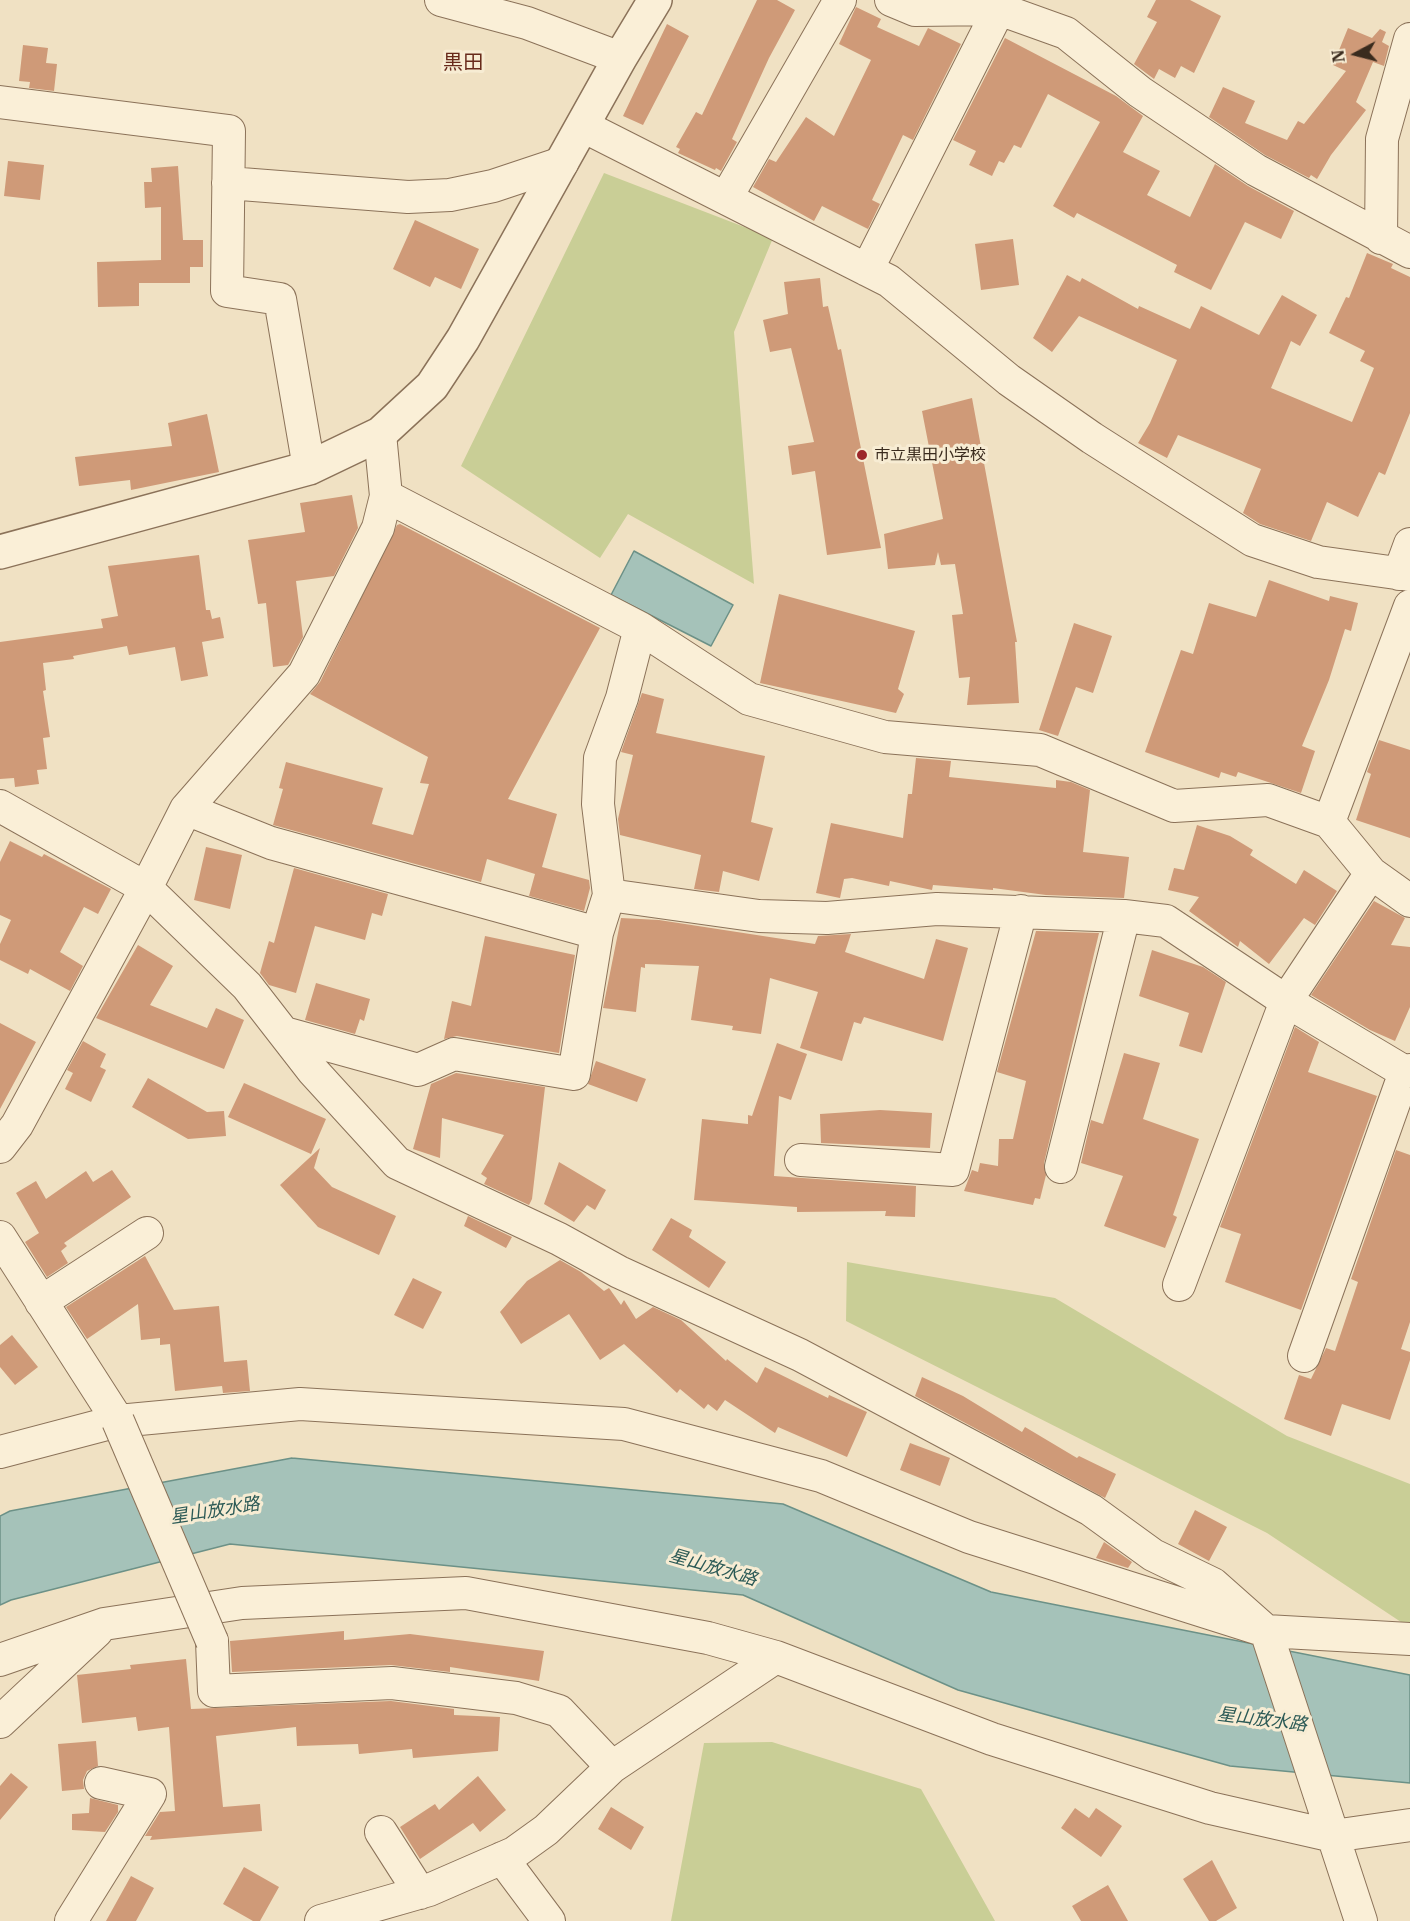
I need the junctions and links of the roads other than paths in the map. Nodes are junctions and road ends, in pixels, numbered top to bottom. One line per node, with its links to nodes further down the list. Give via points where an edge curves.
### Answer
1 (441, 0): 7 (street, via 527,23)
2 (655, 0): 7 (street)
3 (840, 0): 12 (street)
4 (891, 0): 5 (street, via 915,10)
5 (999, 9): 13 (street, via 1066,33 1140,92 1256,170); 15 (street)
6 (1410, 39): 13 (street, via 1382,140)
7 (620, 58): 9 (street)
8 (0, 102): 11 (street, via 229,131)
9 (583, 126): 10 (street); 12 (street)
10 (562, 163): 11 (street, via 493,186 450,195 408,197); 16 (street, via 463,339 432,386)
11 (228, 183): 17 (street, via 227,291 280,298)
12 (726, 198): 15 (street)
13 (1381, 238): 14 (street)
14 (1410, 252)
15 (867, 270): 21 (street, via 889,281 1009,380 1064,419 1252,540 1318,562)
16 (380, 434): 17 (street); 18 (street)
17 (309, 468): 20 (street)
18 (386, 496): 23 (street); 25 (street, via 378,528 304,674)
19 (1410, 544): 21 (street)
20 (0, 552)
21 (1405, 574)
22 (1410, 606): 26 (street)
23 (640, 628): 26 (street, via 749,699 885,737 1040,750 1174,806 1268,800); 29 (street, via 622,698 600,758 598,804)
24 (0, 806): 28 (street)
25 (186, 809): 28 (street); 33 (street, via 271,843)
26 (1329, 822): 27 (street)
27 (1371, 873): 30 (street); 34 (street)
28 (146, 888): 35 (street, via 247,986); 37 (street, via 17,1125)
29 (609, 895): 31 (street, via 759,916 827,918 937,909); 33 (street)
30 (1410, 901)
31 (1021, 911): 32 (street); 38 (street, via 953,1170)
32 (1124, 916): 34 (street, via 1166,921); 39 (street)
33 (597, 933): 35 (street, via 574,1074 454,1054 418,1070)
34 (1286, 1001): 36 (street); 42 (street)
35 (284, 1033): 48 (street, via 397,1163 800,1355 1091,1510 1154,1555 1213,1584)
36 (1407, 1071): 44 (street)
37 (0, 1147)
38 (801, 1160)
39 (1061, 1167)
40 (147, 1233): 43 (street)
41 (0, 1237): 43 (street)
42 (1179, 1285)
43 (41, 1302): 45 (street)
44 (1304, 1356)
45 (118, 1420): 46 (street); 48 (street, via 300,1404 624,1425 821,1476 969,1537); 53 (street, bridge, via 212,1641 214,1691 392,1683 516,1698 559,1711)
46 (0, 1452)
47 (104, 1624): 50 (street, via 242,1603 466,1593 708,1638); 51 (street); 52 (street)
48 (1266, 1631): 49 (street); 57 (street)
49 (1410, 1639)
50 (776, 1658): 53 (street); 57 (street, via 992,1739 1210,1808)
51 (0, 1660)
52 (0, 1722)
53 (612, 1767): 58 (street, via 546,1830)
54 (101, 1783): 60 (street, via 150,1794)
55 (1410, 1825): 57 (street)
56 (381, 1832): 59 (street)
57 (1333, 1836): 63 (street)
58 (502, 1858): 59 (street); 62 (street)
59 (420, 1893): 61 (street)
60 (71, 1921)
61 (321, 1921)
62 (549, 1921)
63 (1361, 1921)

